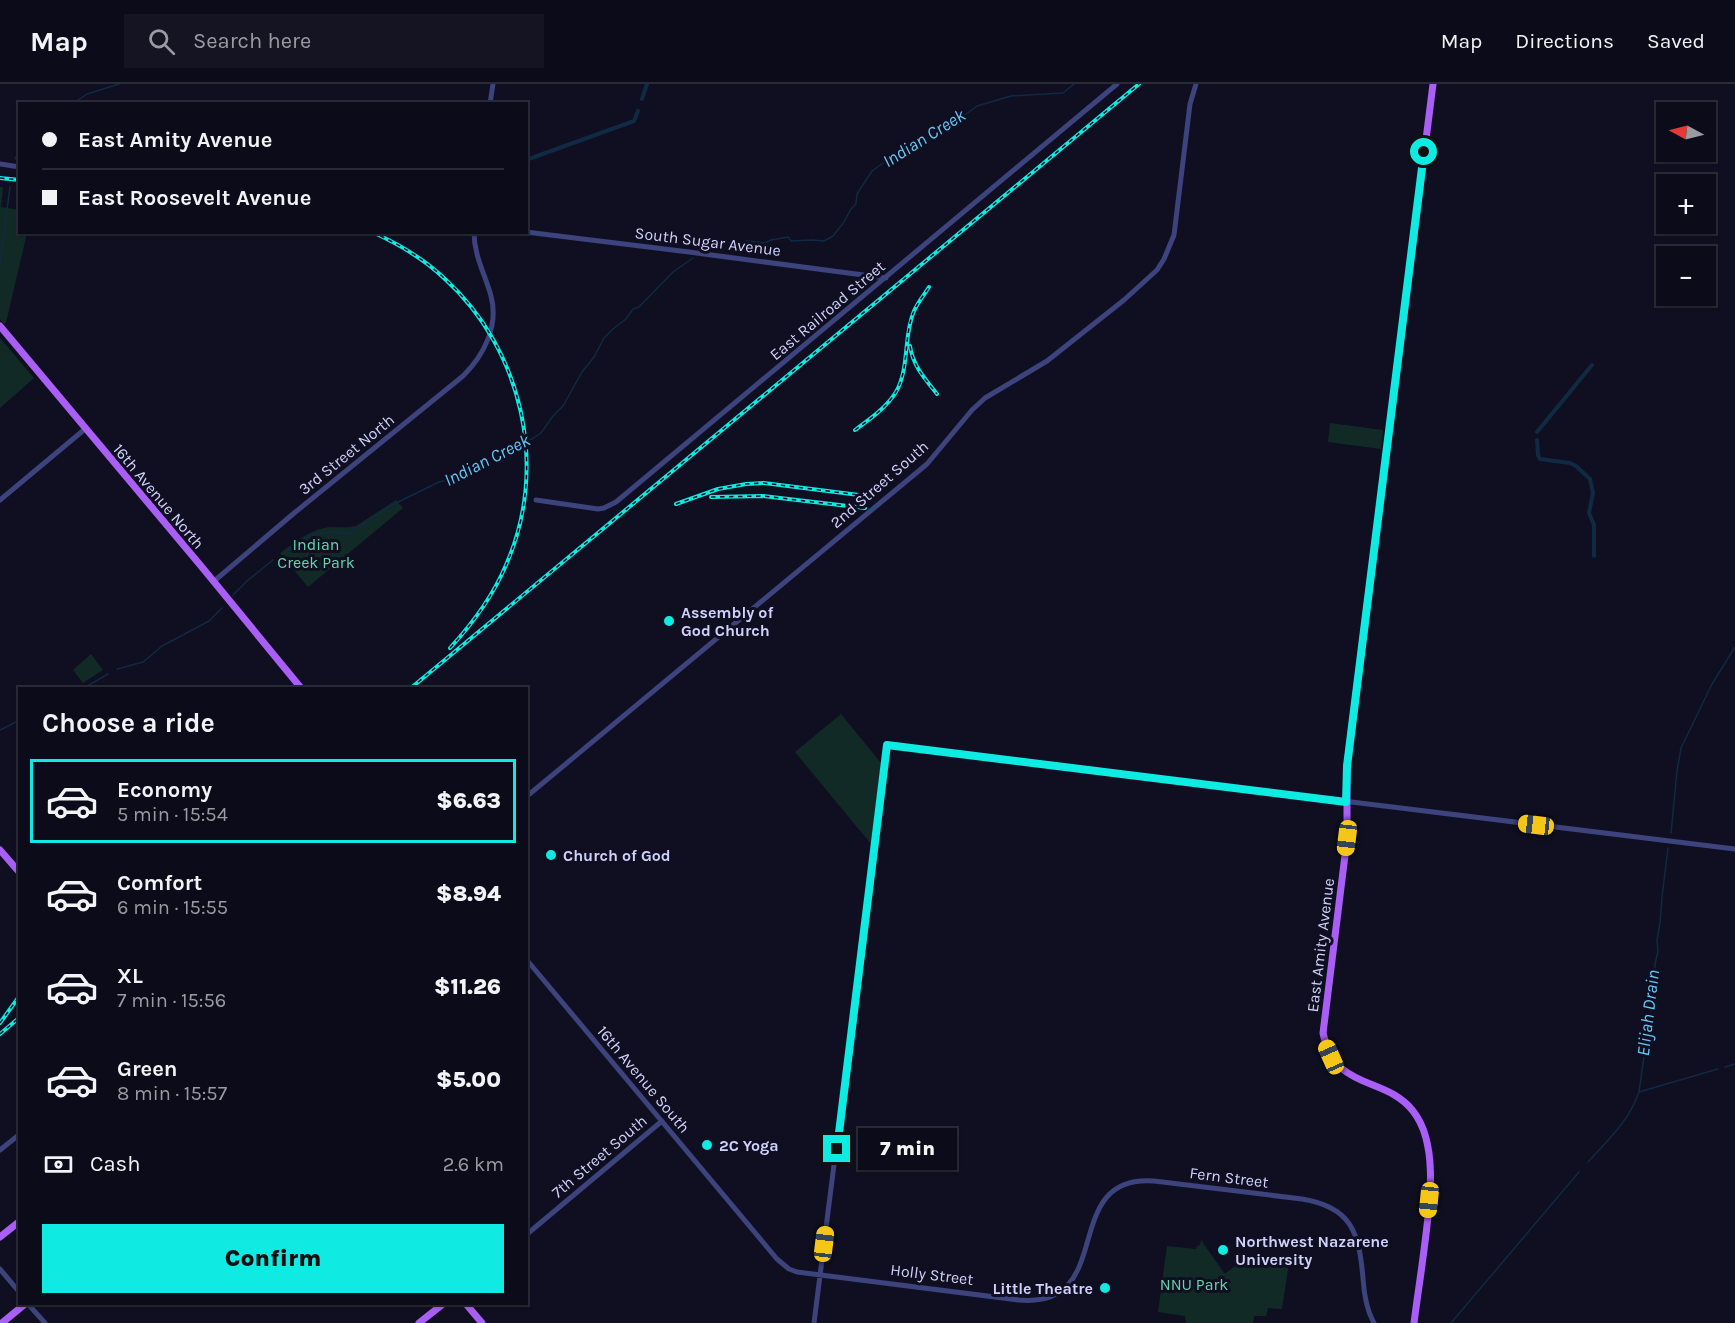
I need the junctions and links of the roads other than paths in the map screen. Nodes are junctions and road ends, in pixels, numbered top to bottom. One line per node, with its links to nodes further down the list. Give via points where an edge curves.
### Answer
1 (493, 84): 5 (street)
2 (1117, 84): 10 (street, East Railroad Street)
3 (1196, 84): 17 (street, 2nd Street South, via 1190,104 1174,235 1157,270 1047,361 985,398 928,463)
4 (1433, 84): 18 (main road, East Amity Avenue, via 1347,766)
5 (490, 102)
6 (0, 164): 7 (street)
7 (18, 167)
8 (528, 232): 10 (street, South Sugar Avenue)
9 (474, 234): 15 (street, 3rd Street North, via 493,310 488,340 480,357 463,376)
10 (886, 278): 14 (street, East Railroad Street, via 616,502 598,509)
11 (0, 326): 12 (main road, 16th Avenue North)
12 (85, 429): 13 (street); 15 (main road, 16th Avenue North)
13 (0, 500)
14 (536, 500)
15 (213, 582): 16 (main road, 16th Avenue North)
16 (299, 686)
17 (528, 796)
18 (1346, 802): 19 (street); 31 (street, via 887,745); 44 (main road, East Amity Avenue, via 1347,838 1323,1033 1337,1065 1404,1102 1416,1115 1428,1147 1431,1186)
19 (1735, 849)
20 (0, 850): 21 (main road)
21 (18, 871)
22 (528, 961): 23 (street, 16th Avenue South)
23 (662, 1121): 27 (street, 7th Street South); 30 (street, 16th Avenue South)
24 (18, 1136): 25 (street)
25 (0, 1150)
26 (18, 1223): 28 (main road)
27 (528, 1233)
28 (0, 1237)
29 (0, 1269): 33 (street)
30 (789, 1269): 31 (street, Holly Street)
31 (820, 1274): 32 (street, Holly Street, via 1029,1301 1053,1296); 42 (street)
32 (1068, 1286): 43 (street, Fern Street, via 1081,1263 1098,1208 1122,1185 1136,1180 1154,1181 1311,1201 1333,1209 1356,1234 1366,1303)
33 (18, 1291)
34 (26, 1305): 38 (main road)
35 (28, 1305): 39 (street)
36 (442, 1305): 40 (main road)
37 (467, 1305): 41 (main road)
38 (2, 1323)
39 (45, 1323)
40 (419, 1323)
41 (482, 1323)
42 (814, 1323)
43 (1374, 1323)
44 (1414, 1323)

